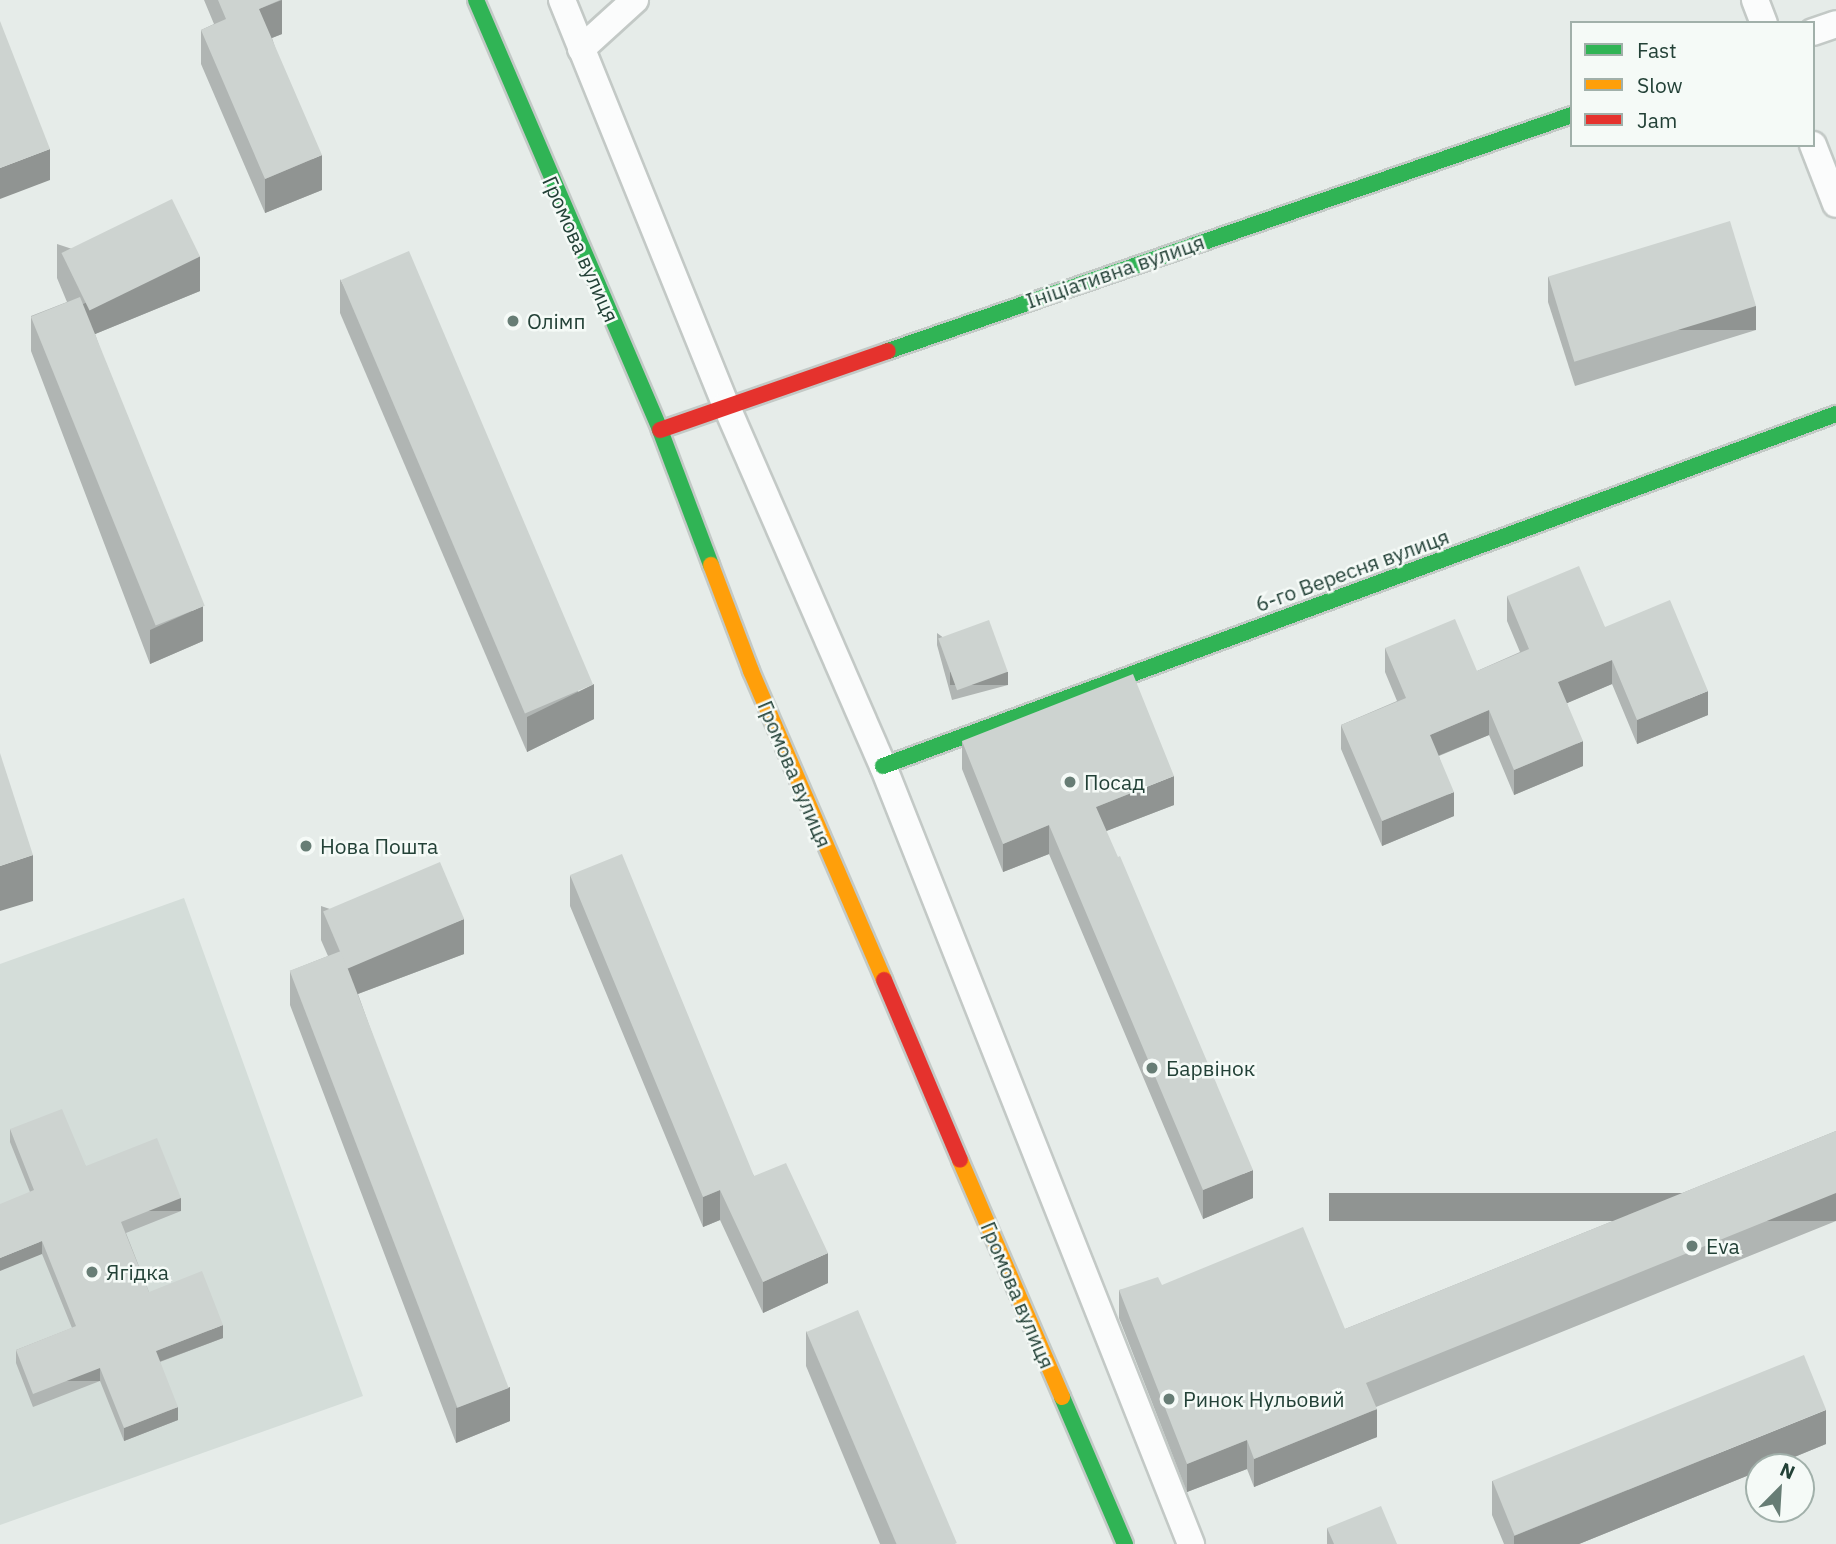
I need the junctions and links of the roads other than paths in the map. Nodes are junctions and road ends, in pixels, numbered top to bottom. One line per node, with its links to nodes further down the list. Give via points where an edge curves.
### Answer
1 (476, 0): 14 (street, Громова вулиця)
2 (562, 0): 8 (street)
3 (635, 0): 8 (street)
4 (1755, 0): 5 (street)
5 (1763, 21)
6 (1836, 24): 7 (street)
7 (1815, 31)
8 (581, 49): 12 (street)
9 (1570, 116): 12 (street, Ініціативна вулиця)
10 (1814, 147): 11 (street)
11 (1836, 204)
12 (726, 405): 14 (street, Ініціативна вулиця); 15 (street)
13 (1836, 414): 15 (street, 6-го Вересня вулиця)
14 (660, 430): 16 (street, Громова вулиця, via 751,671)
15 (883, 766): 17 (street)
16 (1125, 1544)
17 (1191, 1544)

